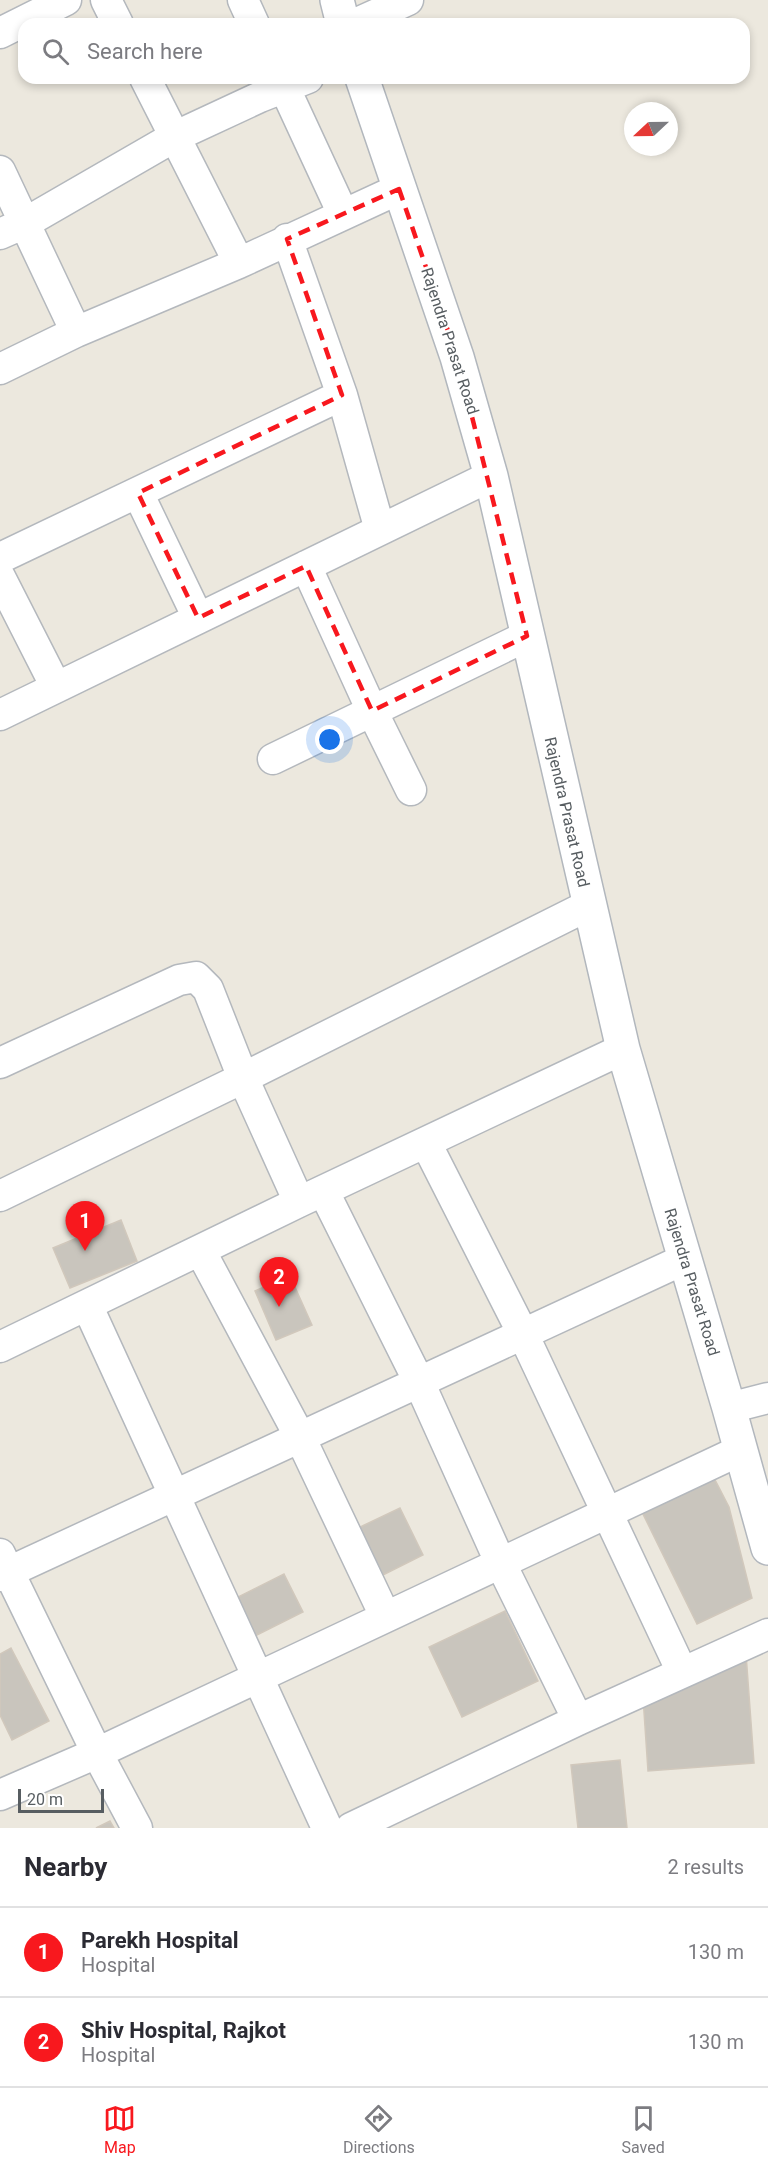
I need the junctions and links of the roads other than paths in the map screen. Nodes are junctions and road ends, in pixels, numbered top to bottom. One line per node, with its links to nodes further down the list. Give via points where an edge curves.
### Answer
1 (66, 0): 6 (street)
2 (106, 0): 7 (street)
3 (243, 0): 8 (street)
4 (337, 0): 9 (street)
5 (408, 0): 10 (street)
6 (30, 18)
7 (115, 18)
8 (251, 18)
9 (342, 18)
10 (368, 18)
11 (18, 24): 12 (street)
12 (0, 33)
13 (148, 84): 17 (street)
14 (285, 84): 17 (street)
15 (292, 84): 20 (street)
16 (364, 84): 19 (street, Rajendra Prasat Road)
17 (174, 137): 21 (street); 23 (street)
18 (0, 171): 21 (street)
19 (399, 189): 20 (street); 27 (street, Rajendra Prasat Road, via 457,357)
20 (343, 214): 22 (street)
21 (12, 229): 24 (street)
22 (287, 239): 23 (street); 26 (street)
23 (239, 263): 24 (street)
24 (76, 332): 25 (street)
25 (0, 369)
26 (342, 394): 28 (street); 29 (street)
27 (491, 476): 29 (street); 34 (street, Rajendra Prasat Road)
28 (138, 493): 30 (street); 33 (street)
29 (380, 530): 31 (street)
30 (0, 558)
31 (306, 566): 33 (street); 36 (street)
32 (0, 577): 35 (street)
33 (198, 618): 35 (street)
34 (527, 636): 36 (street); 40 (street, Rajendra Prasat Road)
35 (56, 687): 37 (street)
36 (372, 711): 38 (street); 39 (street)
37 (0, 715)
38 (273, 759)
39 (411, 790)
40 (589, 905): 41 (street, Rajendra Prasat Road); 43 (street)
41 (623, 1049): 44 (street); 48 (street, Rajendra Prasat Road)
42 (0, 1063): 43 (street, via 179,980 196,977 208,989)
43 (243, 1078): 45 (street); 46 (street)
44 (426, 1143): 46 (street); 50 (street)
45 (0, 1196)
46 (312, 1197): 47 (street); 52 (street)
47 (200, 1250): 49 (street); 55 (street)
48 (685, 1259): 50 (street); 54 (street, Rajendra Prasat Road)
49 (87, 1305): 51 (street); 57 (street)
50 (524, 1334): 52 (street); 58 (street)
51 (0, 1347)
52 (419, 1382): 55 (street); 60 (street)
53 (768, 1398): 54 (street)
54 (729, 1408): 56 (street, Rajendra Prasat Road)
55 (300, 1437): 57 (street); 62 (street)
56 (741, 1450): 58 (street); 59 (street, Rajendra Prasat Road)
57 (174, 1495): 61 (street); 65 (street)
58 (607, 1512): 60 (street); 64 (street)
59 (768, 1548)
60 (500, 1562): 62 (street); 66 (street)
61 (3, 1567): 67 (street)
62 (386, 1616): 65 (street)
63 (768, 1634): 64 (street)
64 (682, 1672): 66 (street)
65 (259, 1677): 67 (street); 70 (street)
66 (578, 1720): 71 (street)
67 (97, 1753): 68 (street); 69 (street)
68 (0, 1796)
69 (137, 1828)
70 (327, 1828)
71 (351, 1828)

